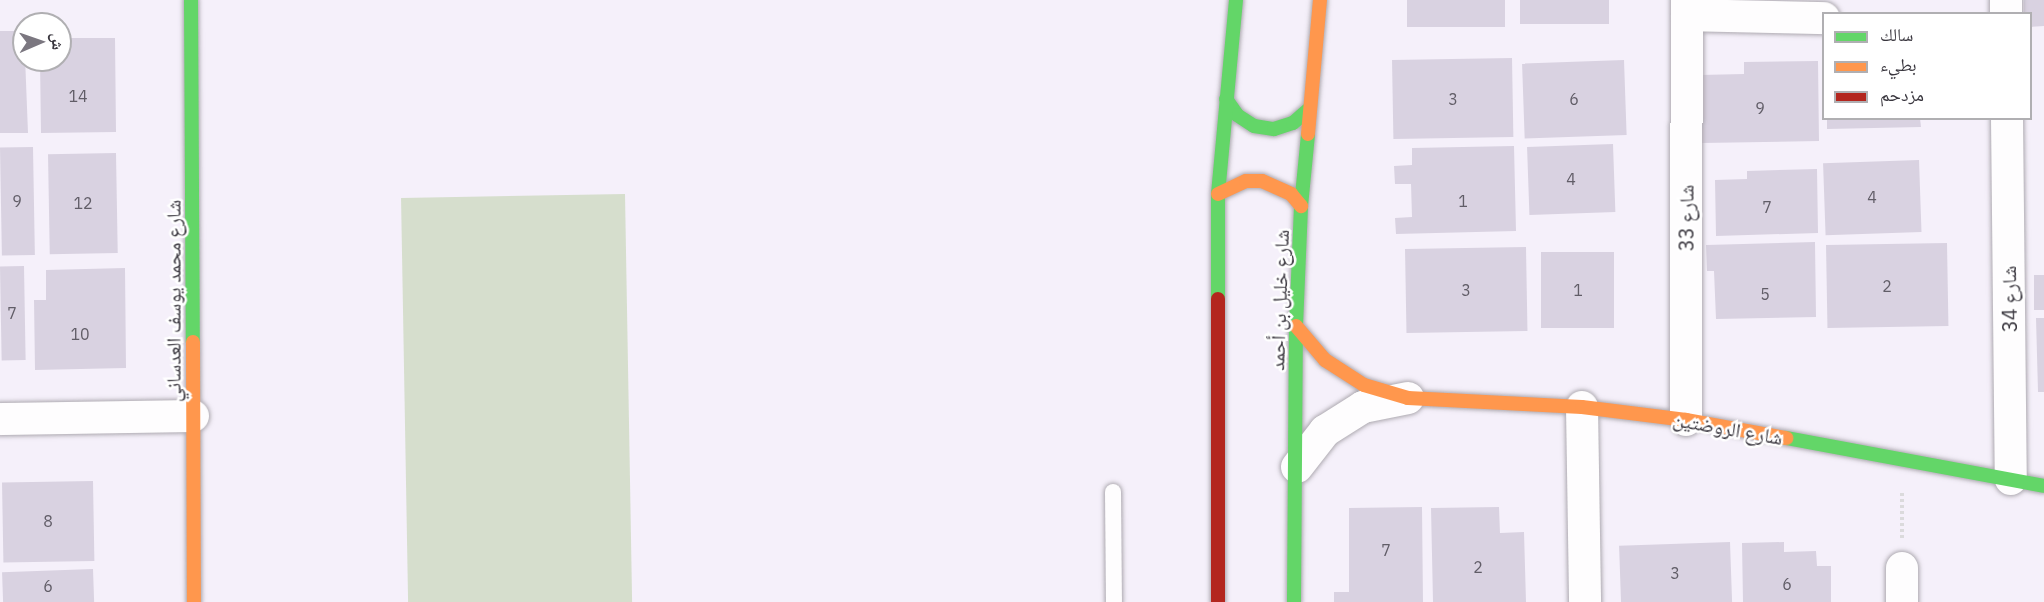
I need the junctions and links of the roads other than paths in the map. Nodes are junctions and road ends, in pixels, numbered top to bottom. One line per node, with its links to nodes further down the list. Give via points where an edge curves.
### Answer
1 (191, 0): 14 (street, شارع محمد يوسف العدساني)
2 (1236, 0): 6 (street)
3 (1320, 0): 7 (street, شارع خليل بن أحمد)
4 (1687, 8): 5 (street, شارع 33); 16 (street, شارع 33)
5 (1822, 18)
6 (1226, 99): 7 (street, via 1237,115 1254,126 1274,129 1293,123); 9 (street)
7 (1308, 111): 10 (street, شارع خليل بن أحمد)
8 (2007, 120): 18 (street, شارع 34)
9 (1218, 194): 10 (street, via 1246,181 1262,181 1291,194); 24 (street)
10 (1301, 206): 11 (street, شارع خليل بن أحمد)
11 (1296, 326): 12 (street, شارع الروضتين, via 1335,367 1364,385); 17 (street, شارع خليل بن أحمد)
12 (1408, 398): 13 (street, شارع الروضتين); 17 (street, شارع الروضتين, via 1363,407 1324,431)
13 (1582, 407): 16 (street, شارع الروضتين); 26 (street)
14 (193, 416): 15 (street); 22 (street, شارع محمد يوسف العدساني)
15 (0, 419)
16 (1686, 420): 18 (street, شارع الروضتين)
17 (1297, 467): 25 (street, شارع خليل بن أحمد)
18 (2011, 480): 19 (street, شارع الروضتين)
19 (2044, 486)
20 (1113, 492): 23 (lane)
21 (1902, 568): 27 (street)
22 (194, 602)
23 (1114, 602)
24 (1218, 602)
25 (1294, 602)
26 (1585, 602)
27 (1902, 602)

